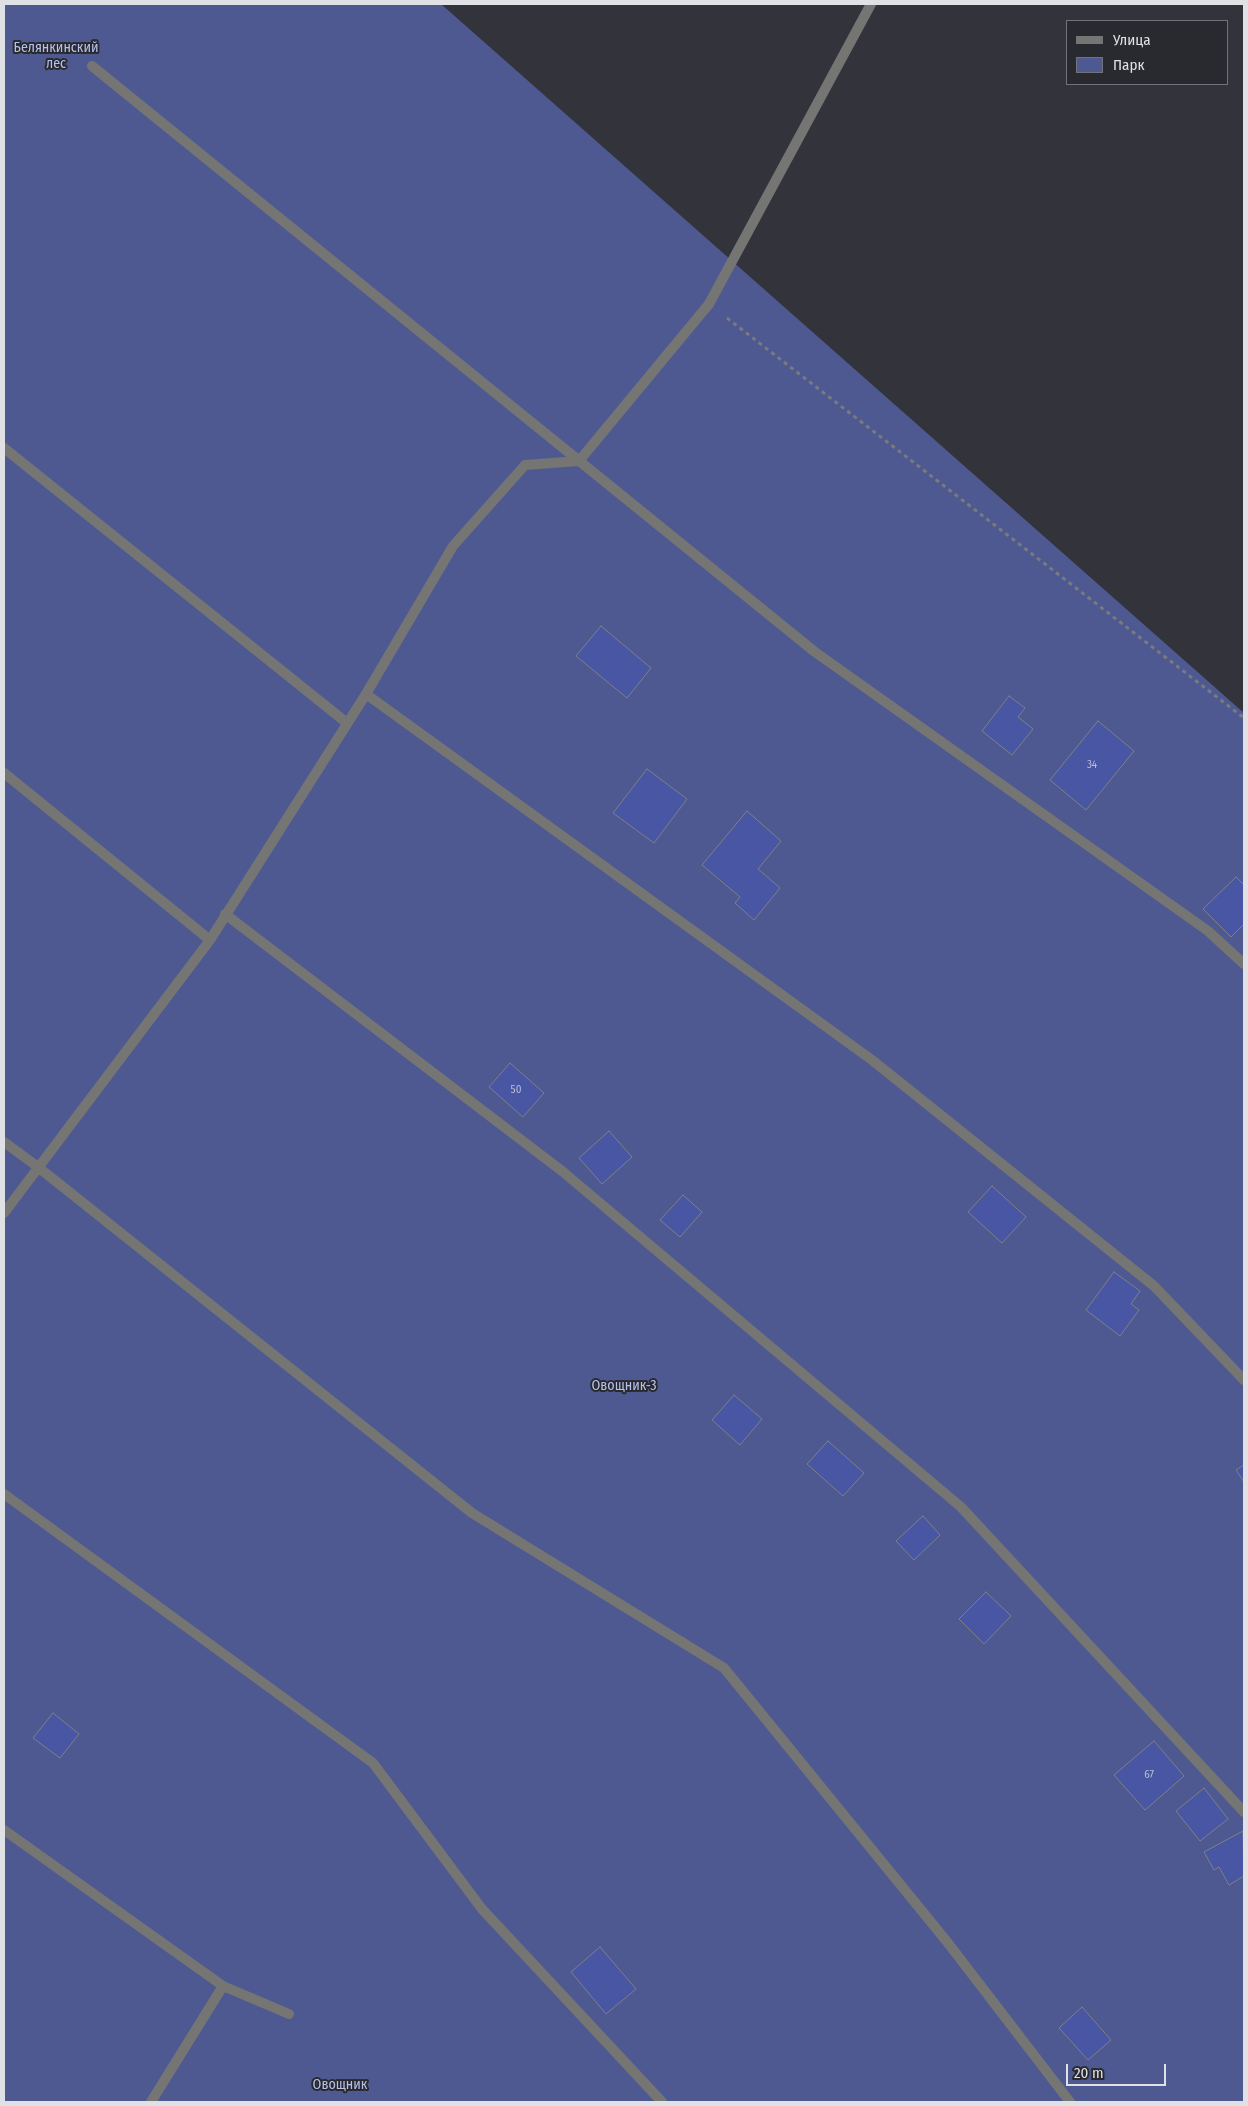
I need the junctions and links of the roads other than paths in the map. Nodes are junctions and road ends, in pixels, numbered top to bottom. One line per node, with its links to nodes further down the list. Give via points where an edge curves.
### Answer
1 (871, 4): 4 (street, via 709,304)
2 (92, 66): 4 (street)
3 (4, 448): 6 (street)
4 (578, 461): 5 (street, via 526,465 453,546); 10 (street, via 815,652 1208,931)
5 (366, 694): 6 (street); 14 (street, via 872,1060 1154,1286)
6 (347, 724): 8 (street)
7 (4, 773): 9 (street)
8 (225, 914): 9 (street); 16 (street, via 562,1170 961,1507)
9 (210, 940): 12 (street)
10 (1244, 964)
11 (4, 1142): 12 (street)
12 (38, 1167): 13 (street); 22 (street, via 472,1513 724,1668 948,1944)
13 (4, 1213)
14 (1244, 1380)
15 (4, 1494): 21 (street, via 373,1763 482,1909)
16 (1244, 1812)
17 (4, 1830): 18 (street)
18 (223, 1986): 19 (street); 20 (street)
19 (289, 2014)
20 (150, 2102)
21 (662, 2102)
22 (1070, 2102)

